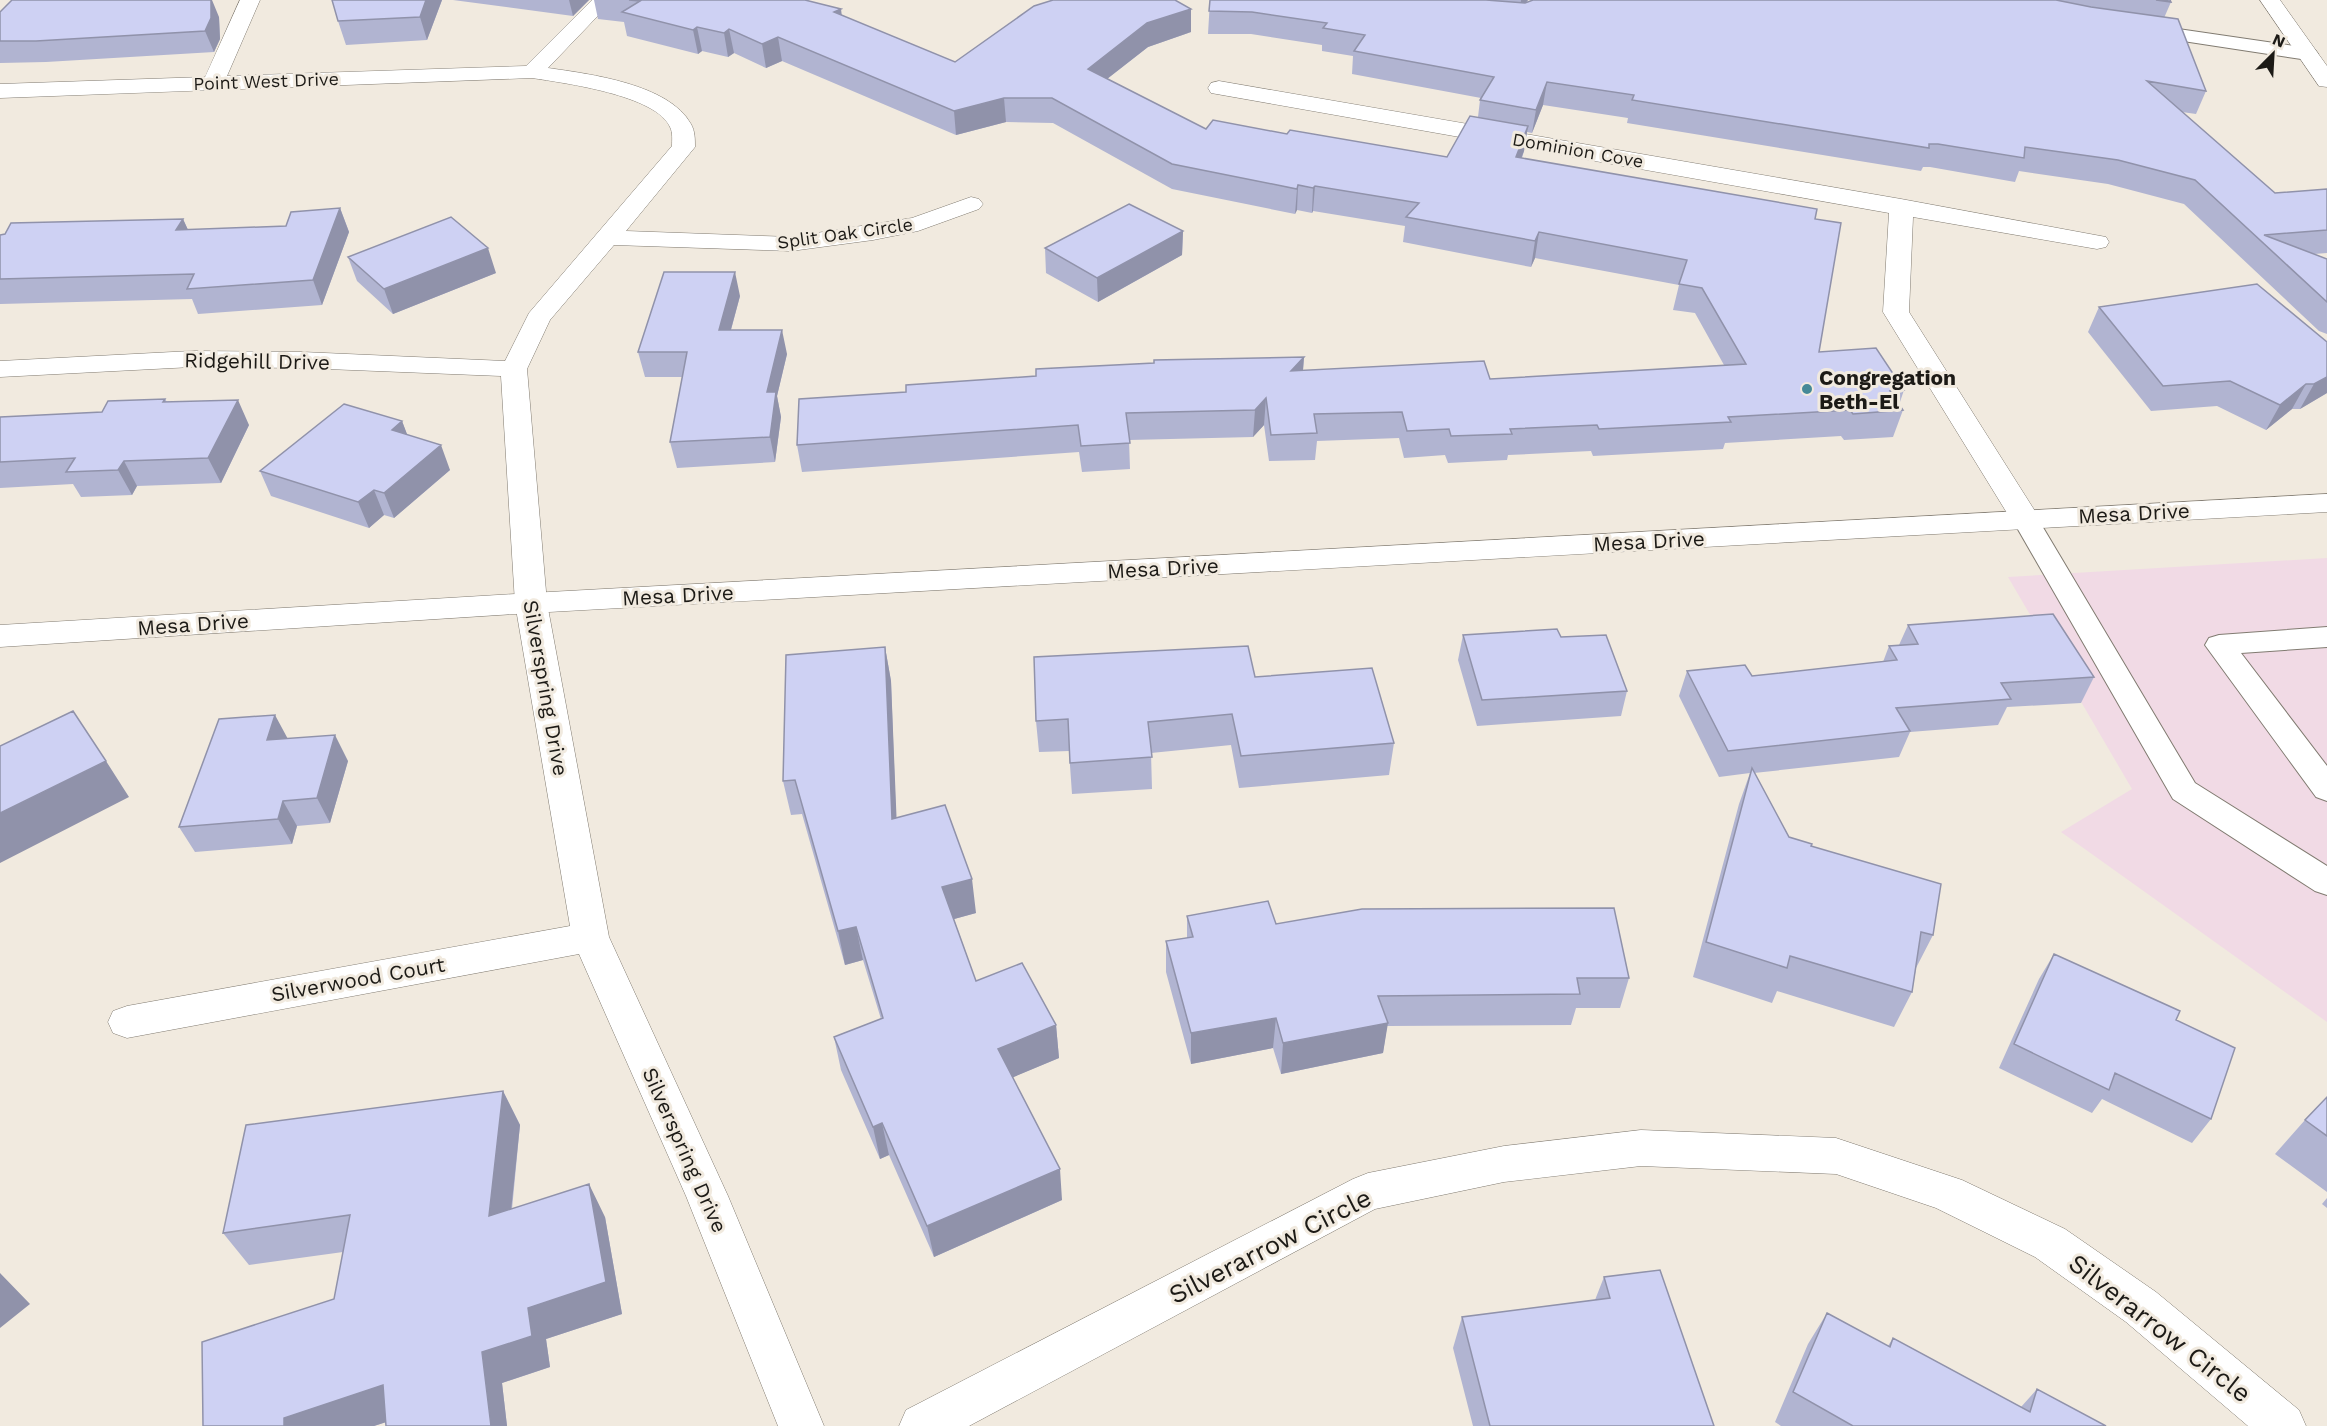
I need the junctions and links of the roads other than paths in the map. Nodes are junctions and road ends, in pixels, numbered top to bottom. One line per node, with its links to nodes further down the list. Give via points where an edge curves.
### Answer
1 (250, 0): 8 (street)
2 (603, 0): 6 (street)
3 (2270, 0): 5 (street)
4 (2127, 28): 5 (lane)
5 (2308, 54): 7 (street)
6 (532, 72): 8 (street, Point West Drive); 13 (street, Silverspring Drive, via 611,86 666,110 681,125 684,147)
7 (2327, 81)
8 (214, 82): 10 (street, Point West Drive)
9 (1219, 88): 12 (street, Dominion Cove)
10 (0, 91)
11 (971, 204): 13 (street, Split Oak Circle, via 918,224 791,244)
12 (1901, 206): 14 (street, Dominion Cove); 18 (street, via 1896,312)
13 (607, 237): 16 (street, Silverspring Drive, via 538,318)
14 (2097, 242)
15 (0, 369): 16 (street, Ridgehill Drive, via 192,359)
16 (514, 369): 19 (street, Silverspring Drive)
17 (2327, 503): 18 (street, Mesa Drive)
18 (2025, 519): 19 (street, Mesa Drive); 23 (lane, via 2184,790)
19 (531, 603): 20 (street, Mesa Drive); 24 (street, Silverspring Drive)
20 (0, 636)
21 (2327, 637): 22 (lane, via 2219,645)
22 (2327, 789)
23 (2327, 882)
24 (590, 937): 25 (street, Silverwood Court); 26 (street, Silverspring Drive, via 707,1196)
25 (127, 1022)
26 (801, 1426)
27 (922, 1426): 28 (street, Silverarrow Circle, via 1368,1192 1504,1164 1641,1149 1836,1156 1947,1193 2050,1243 2141,1307)
28 (2283, 1426)

